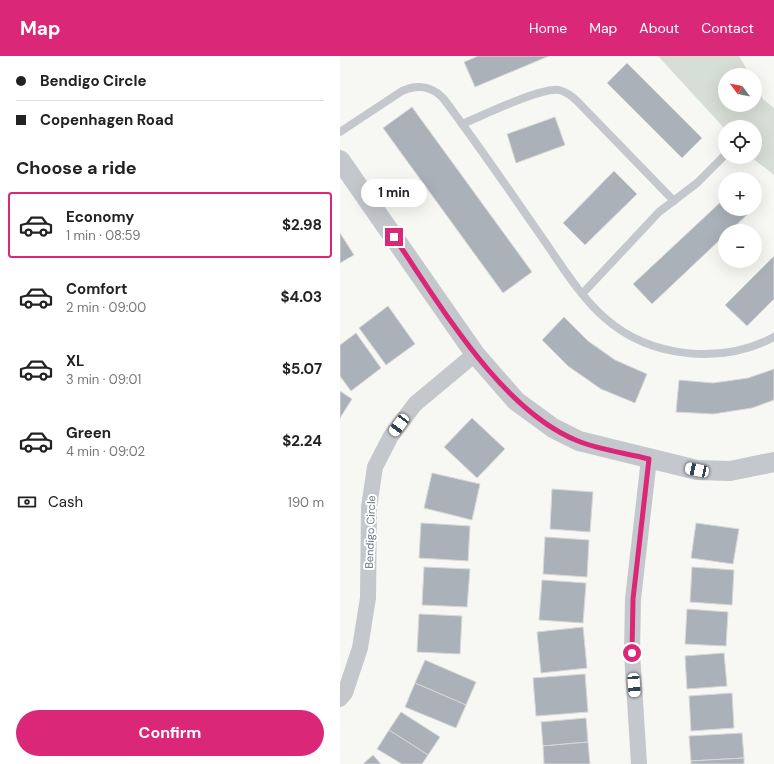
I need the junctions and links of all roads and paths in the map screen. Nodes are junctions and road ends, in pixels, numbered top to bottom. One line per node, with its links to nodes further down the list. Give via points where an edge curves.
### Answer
1 (462, 124): 2 (lane, via 438,92 421,86 402,91); 5 (lane, via 541,92 558,90 577,101); 6 (lane)
2 (340, 132)
3 (340, 160): 8 (street)
4 (718, 162): 5 (lane)
5 (674, 201): 6 (lane, via 652,219)
6 (583, 293): 7 (lane, via 602,315 621,330 636,339 678,352 721,353 743,349)
7 (774, 337)
8 (475, 354): 9 (street, via 516,401 553,428 579,441); 11 (street, Bendigo Circle, via 415,404 391,436 375,466 369,507 368,598 360,648 345,692)
9 (649, 459): 10 (street, via 697,470 730,471); 12 (street, via 633,599 632,653)
10 (774, 462)
11 (340, 699)
12 (639, 764)

